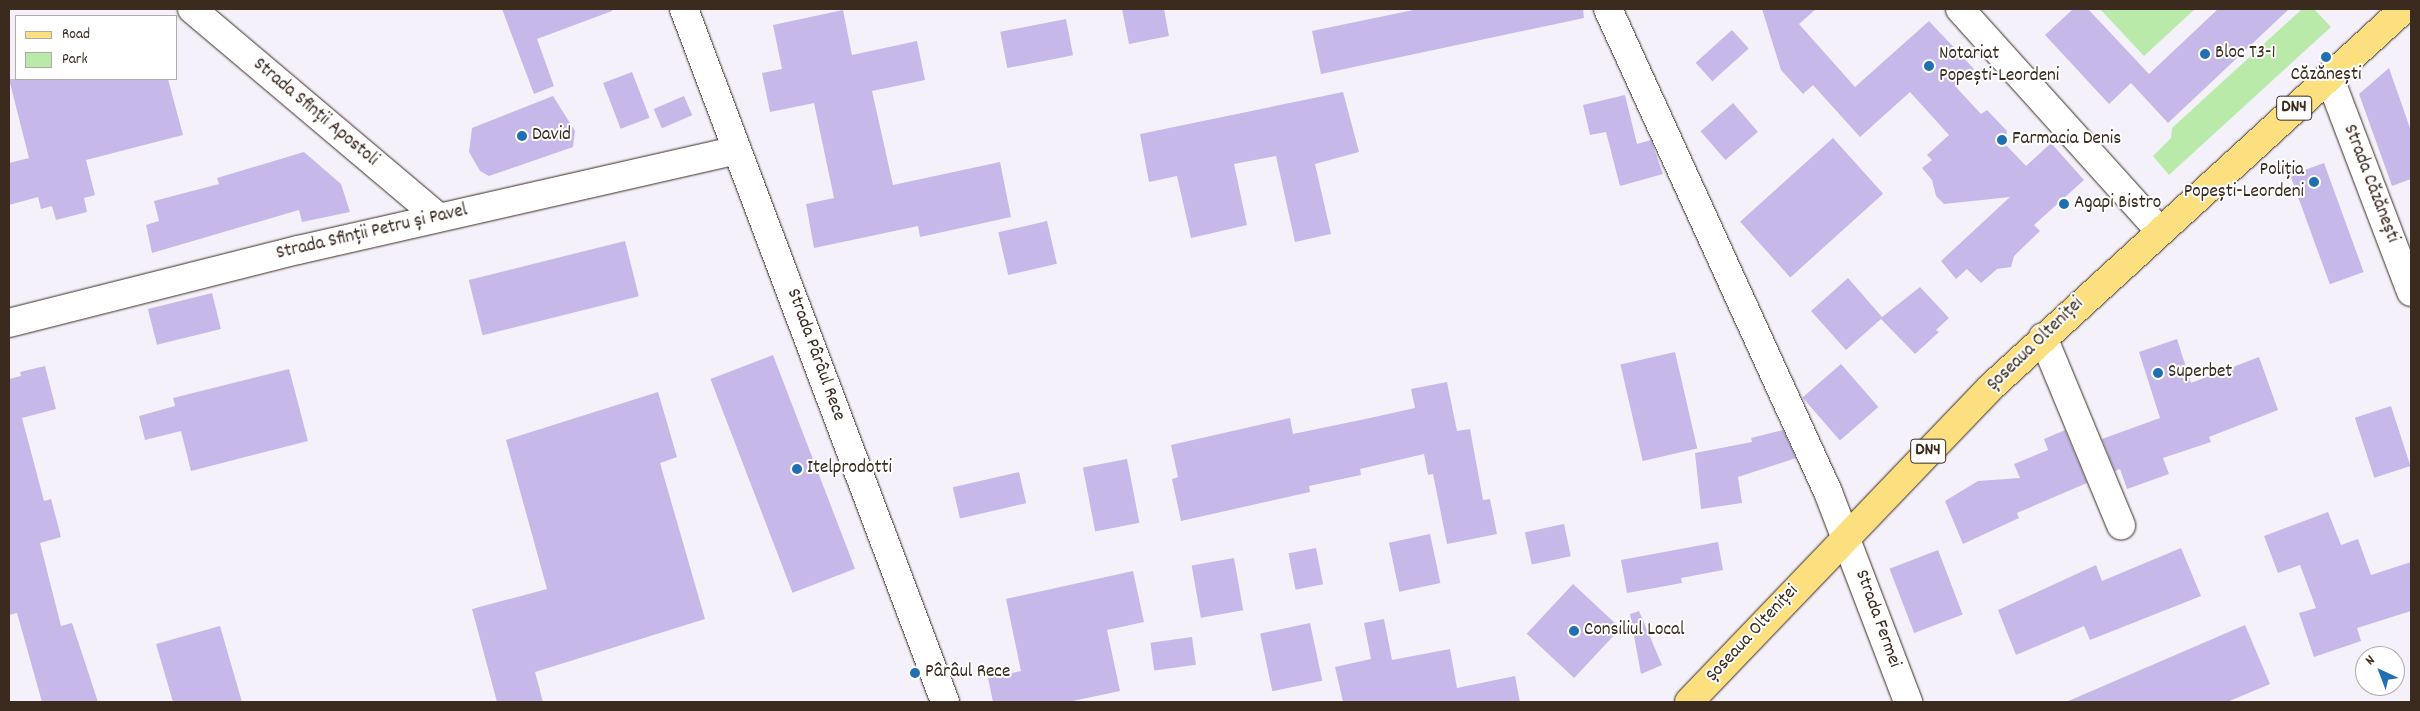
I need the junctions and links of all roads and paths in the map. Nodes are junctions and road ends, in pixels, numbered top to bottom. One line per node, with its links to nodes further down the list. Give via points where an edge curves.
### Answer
1 (192, 9): 8 (street, Strada Sfinții Apostoli)
2 (684, 9): 7 (street, Strada Pârâul Rece)
3 (1608, 9): 14 (street, Strada Fermei)
4 (1960, 9): 9 (street)
5 (2404, 9): 6 (main road, Șoseaua Olteniței / DN4)
6 (2330, 76): 9 (main road, Șoseaua Olteniței / DN4); 10 (street, Strada Căzănești)
7 (737, 150): 8 (street, Strada Sfinții Petru și Pavel); 15 (street, Strada Pârâul Rece)
8 (438, 217): 11 (street, Strada Sfinții Petru și Pavel)
9 (2159, 230): 12 (main road, Șoseaua Olteniței / DN4)
10 (2411, 292)
11 (9, 323)
12 (2043, 337): 13 (street); 14 (main road, Șoseaua Olteniței / DN4)
13 (2121, 525)
14 (1846, 536): 16 (main road, Șoseaua Olteniței / DN4); 17 (street, Strada Fermei)
15 (946, 702)
16 (1689, 702)
17 (1908, 702)

